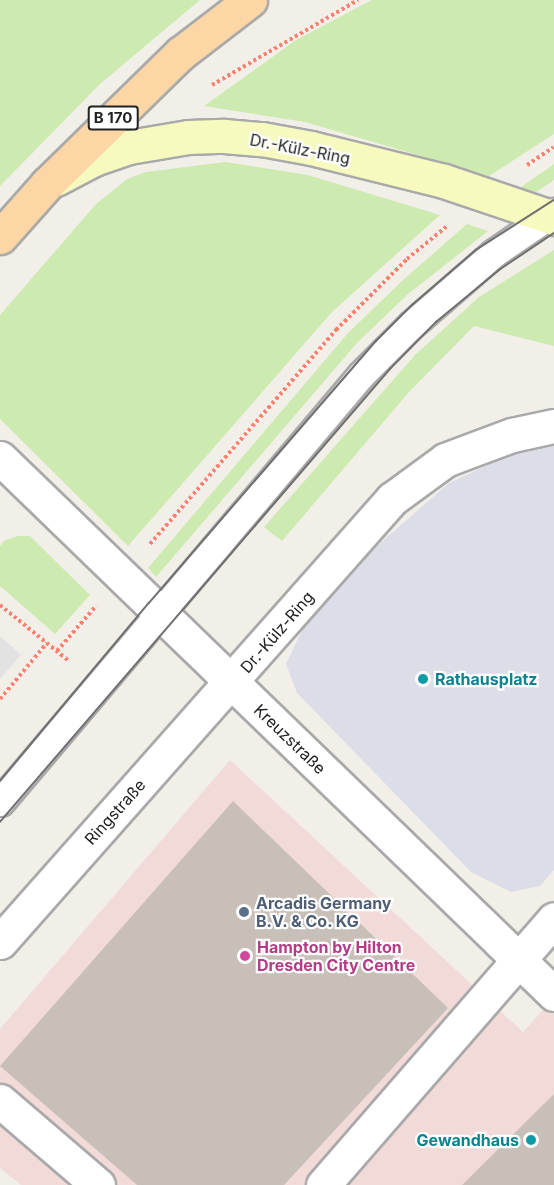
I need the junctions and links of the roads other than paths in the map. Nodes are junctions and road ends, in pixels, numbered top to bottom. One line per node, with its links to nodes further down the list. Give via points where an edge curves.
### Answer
1 (250, 0): 2 (main road, B 170, via 181,53)
2 (47, 184): 3 (main road, Dr.-Külz-Ring, via 85,163 129,147 188,137 224,136 311,148); 4 (main road, B 170)
3 (552, 215): 7 (lane, via 494,253 411,325 361,375)
4 (0, 237)
5 (554, 426): 8 (street, Dr.-Külz-Ring, via 512,435 445,460 392,499)
6 (0, 458): 7 (street, Kreuzstraße)
7 (160, 613): 8 (street, Kreuzstraße); 9 (lane)
8 (232, 683): 11 (street, Ringstraße); 12 (street, Kreuzstraße)
9 (0, 802)
10 (554, 919): 12 (street)
11 (0, 942)
12 (518, 958): 13 (street, Kreuzstraße); 16 (street)
13 (554, 994)
14 (0, 1101): 15 (street)
15 (98, 1185)
16 (323, 1185)

